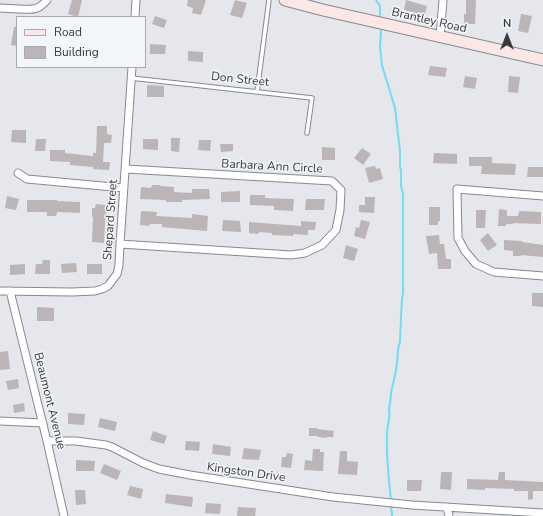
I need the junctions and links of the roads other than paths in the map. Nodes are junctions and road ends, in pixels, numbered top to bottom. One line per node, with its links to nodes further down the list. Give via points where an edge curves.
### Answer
1 (47, 0): 6 (street, via 37,8)
2 (136, 0): 7 (street)
3 (269, 0): 12 (lane)
4 (285, 0): 8 (street, Brantley Road)
5 (443, 0): 8 (street)
6 (0, 8)
7 (135, 16)
8 (440, 36): 9 (street, Brantley Road)
9 (543, 60)
10 (132, 68): 11 (street, Shepard Street)
11 (132, 78): 12 (lane, Don Street); 14 (street, Shepard Street)
12 (257, 92): 13 (lane, Don Street, via 312,98)
13 (307, 133)
14 (126, 169): 16 (street, Shepard Street); 18 (street, Barbara Ann Circle, via 332,181 341,190 340,210 336,230 322,245 305,253 291,255)
15 (18, 173): 16 (street, via 28,179)
16 (124, 188): 18 (street, Shepard Street)
17 (543, 196): 19 (street, via 457,189 458,238 476,264 494,272)
18 (120, 244): 21 (street, Shepard Street, via 117,274 108,286 102,289 72,292)
19 (543, 276)
20 (0, 291): 21 (street, Shepard Street)
21 (10, 291): 23 (street, Beaumont Avenue)
22 (0, 421): 23 (street)
23 (43, 423): 24 (street, Beaumont Avenue)
24 (48, 441): 25 (street, Kingston Drive, via 106,445 159,469 190,475 333,497); 27 (street, Beaumont Avenue)
25 (447, 507): 26 (street, Kingston Drive); 28 (street)
26 (543, 513)
27 (64, 516)
28 (449, 516)

